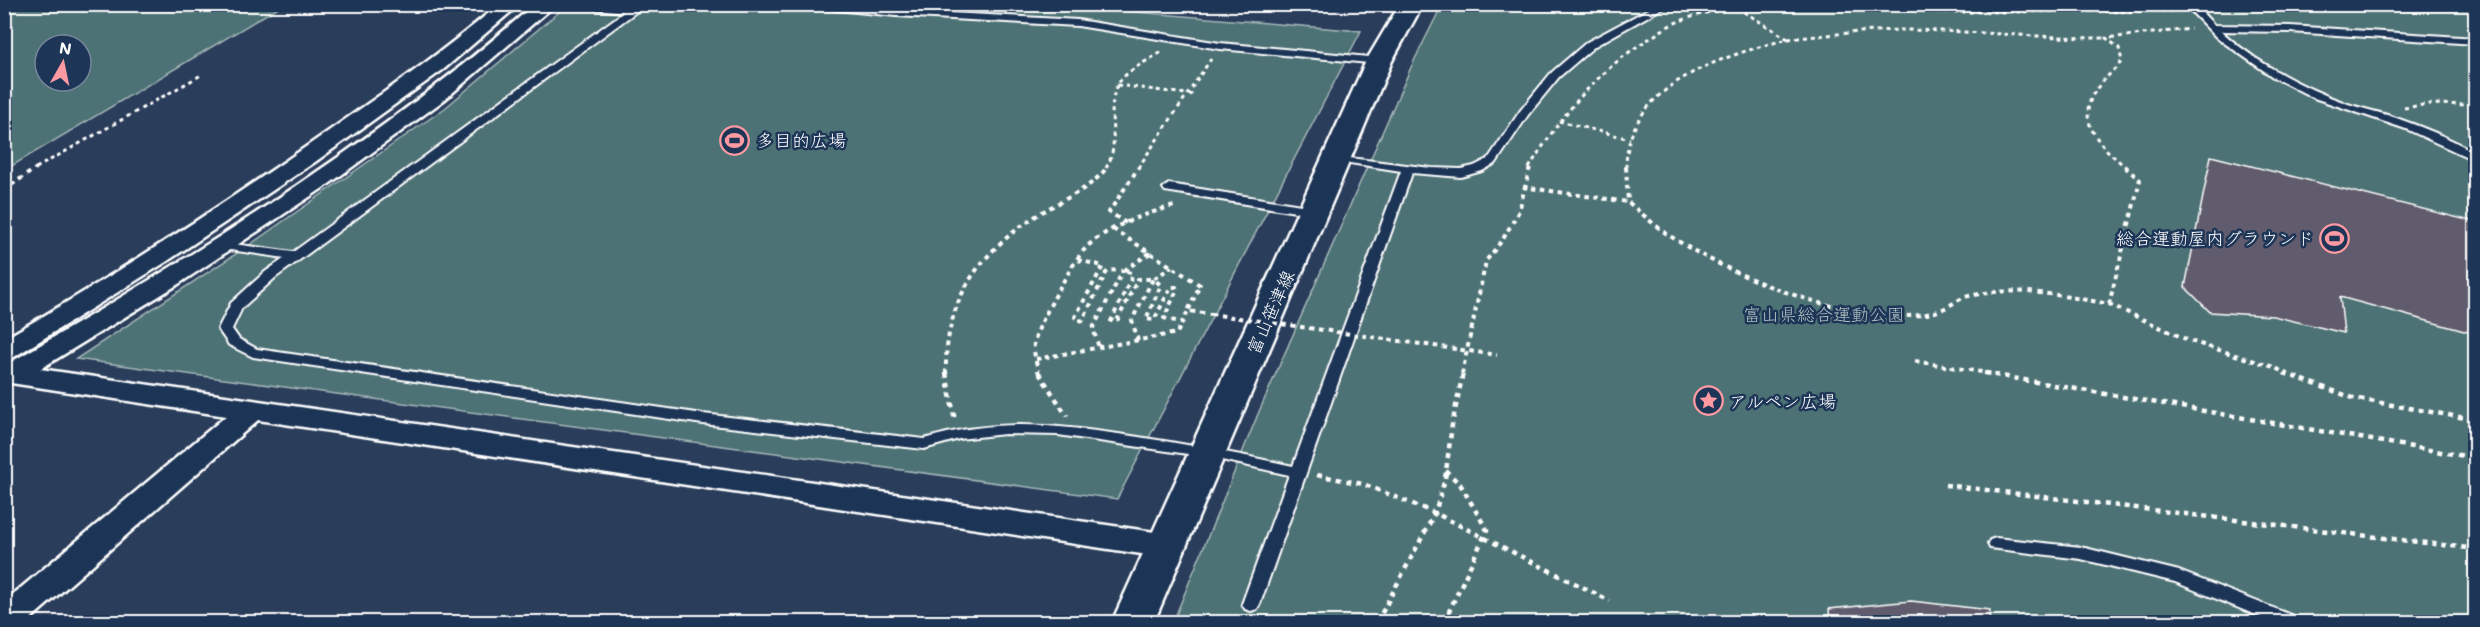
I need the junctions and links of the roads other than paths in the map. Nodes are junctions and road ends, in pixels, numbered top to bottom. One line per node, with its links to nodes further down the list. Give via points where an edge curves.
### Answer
1 (511, 4): 20 (street, via 395,96 195,234)
2 (547, 4): 18 (street, via 421,108)
3 (578, 4): 9 (lane)
4 (648, 4): 9 (lane)
5 (807, 4): 12 (lane, via 1078,23 1220,46)
6 (1412, 4): 12 (main road, 富山笹津線)
7 (1665, 4): 15 (lane, via 1591,44 1555,75 1492,161 1461,173)
8 (2191, 8): 10 (lane)
9 (633, 10): 19 (lane)
10 (2212, 28): 11 (lane); 14 (lane, via 2257,64 2291,84)
11 (2475, 41)
12 (1379, 61): 13 (main road, 富山笹津線)
13 (1337, 158): 15 (lane); 17 (main road, 富山笹津線)
14 (2475, 158)
15 (1408, 168): 23 (lane)
16 (1169, 188): 17 (lane)
17 (1314, 211): 22 (main road, 富山笹津線)
18 (223, 245): 19 (lane); 21 (street, via 113,316 11,374)
19 (294, 256): 22 (lane, via 236,306 225,329 234,342 253,352 703,419 924,444 958,434 1005,429 1058,430)
20 (4, 351)
21 (250, 411): 25 (street); 27 (street)
22 (1208, 452): 23 (lane); 25 (main road, 富山笹津線)
23 (1298, 472): 26 (lane)
24 (1996, 544): 29 (lane, via 2081,553 2179,578)
25 (1168, 546): 28 (main road, 富山笹津線)
26 (1251, 604)
27 (4, 622)
28 (1133, 622)
29 (2290, 622)

